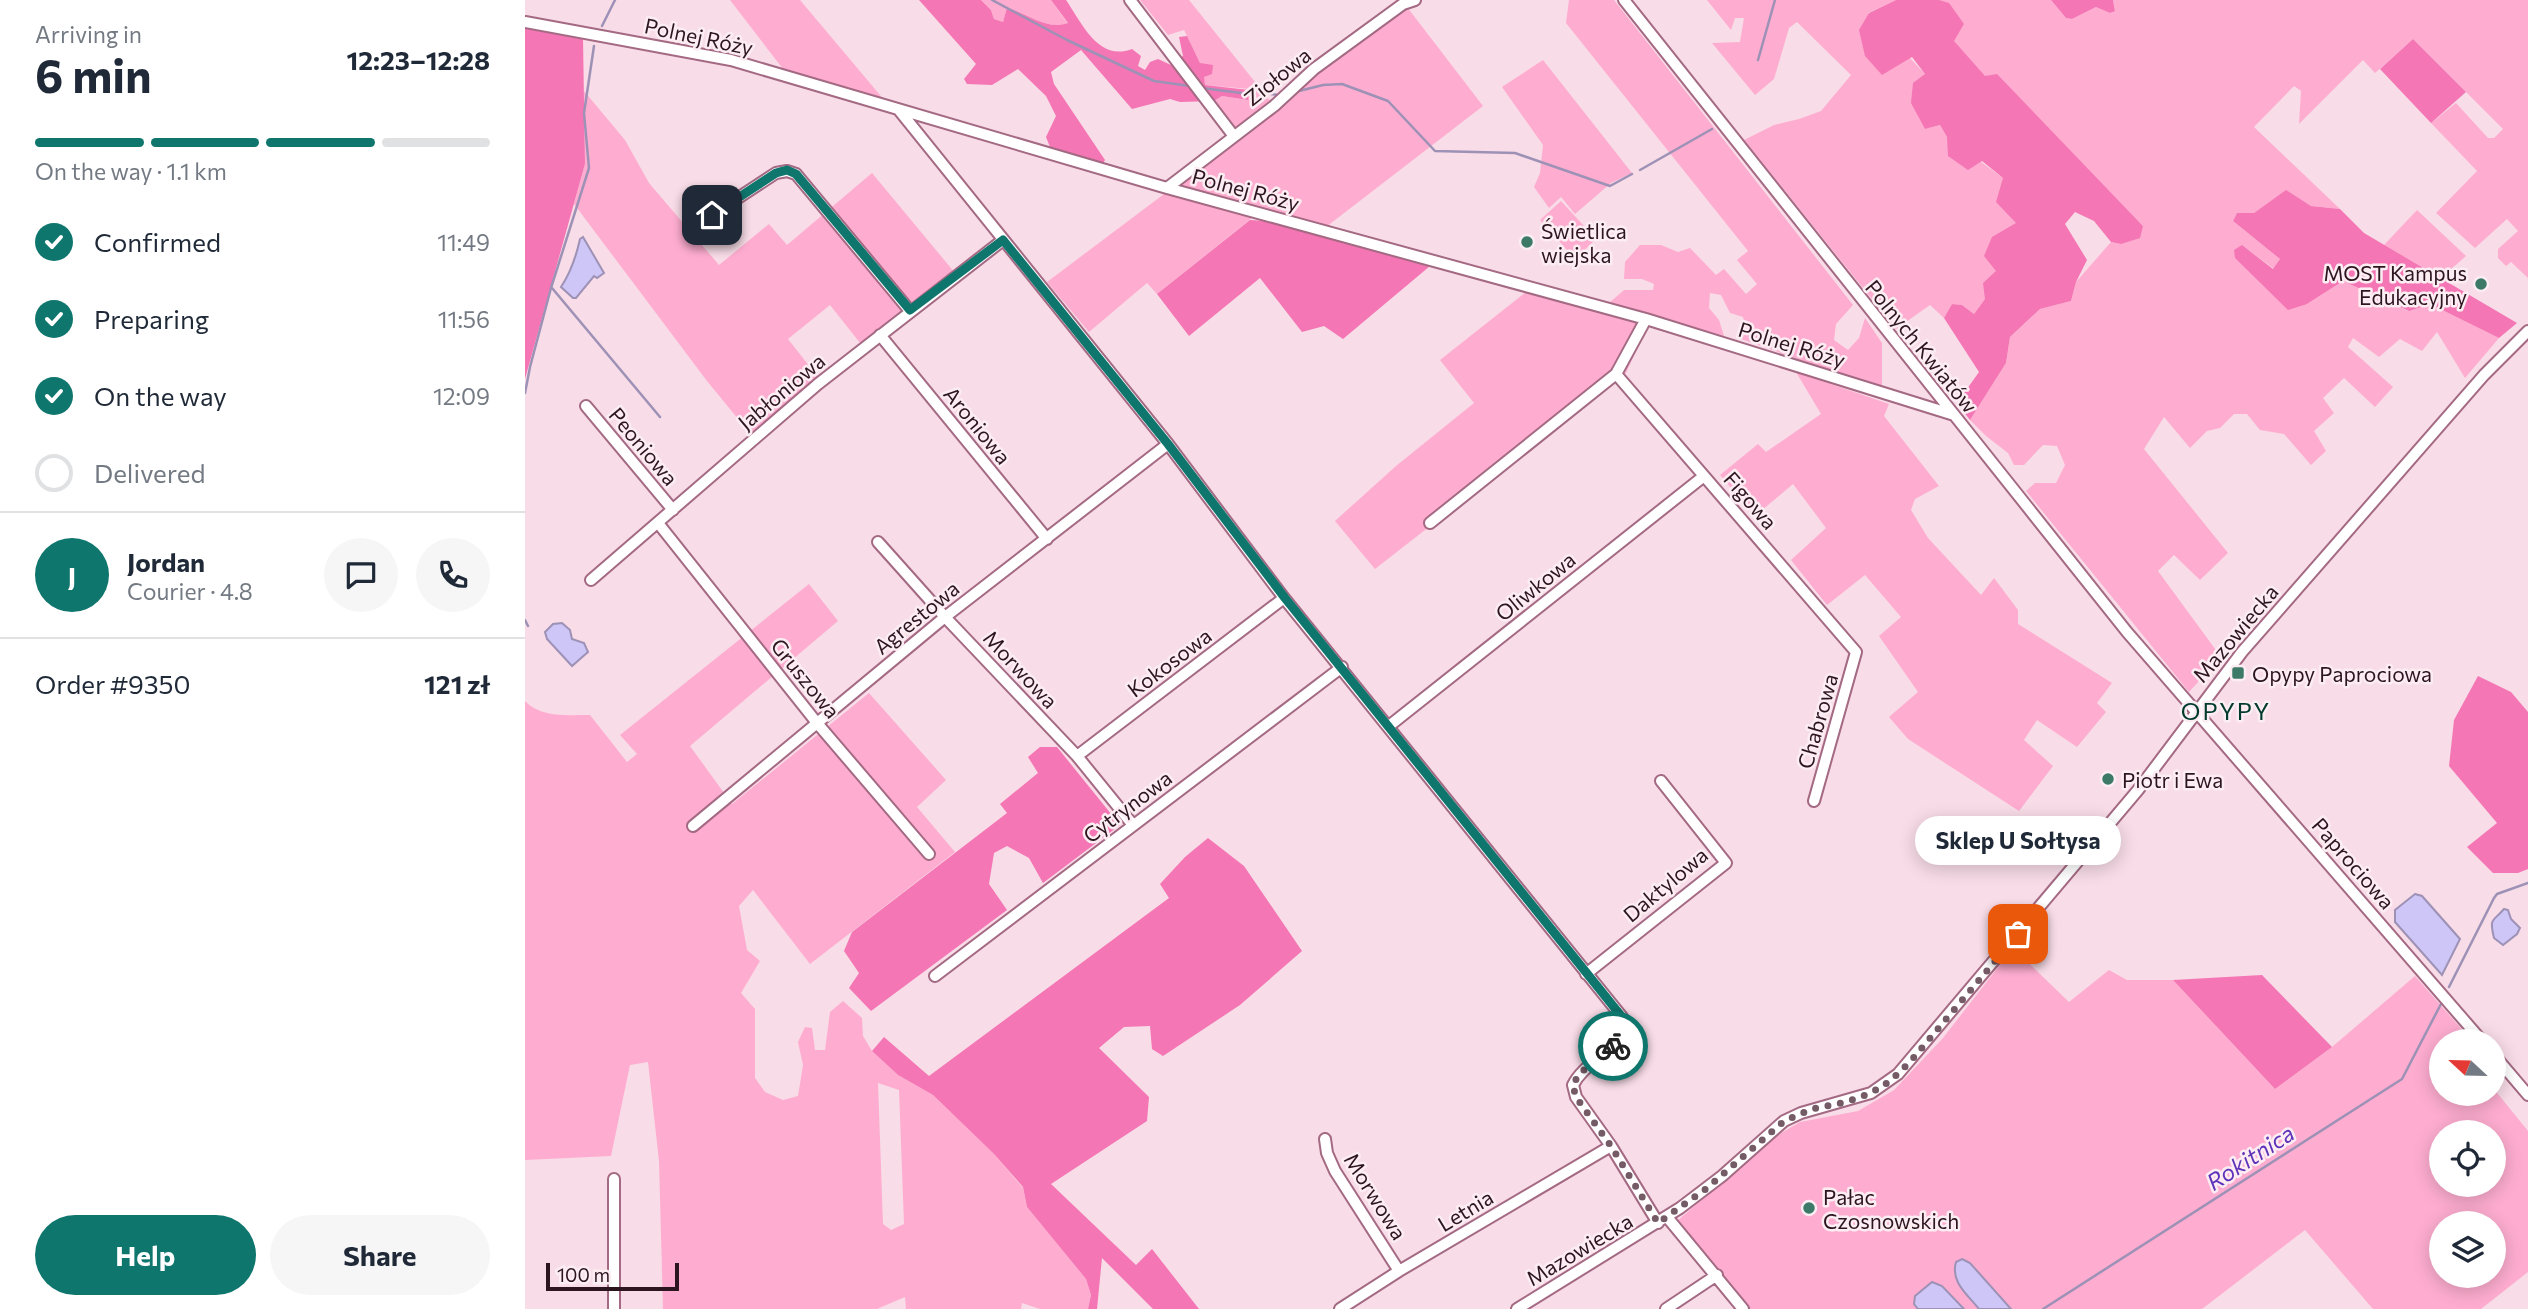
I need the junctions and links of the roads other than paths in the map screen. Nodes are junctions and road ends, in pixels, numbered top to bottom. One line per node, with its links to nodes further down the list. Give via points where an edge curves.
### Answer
1 (1130, 0): 6 (street)
2 (1415, 0): 6 (street, Ziołowa, via 1314,69)
3 (1624, 0): 16 (street, Polnych Kwiatów)
4 (525, 22): 5 (street, Polnej Róży, via 731,60)
5 (899, 110): 7 (street, Polnej Róży); 9 (street)
6 (1233, 135): 7 (street, Ziołowa)
7 (1167, 188): 11 (street, Polnej Róży)
8 (712, 215): 10 (street, via 787,170 801,180)
9 (1003, 240): 10 (street, Jabłoniowa); 17 (street)
10 (910, 310): 13 (street, Jabłoniowa)
11 (1646, 319): 14 (street); 16 (street, Polnej Róży)
12 (2528, 331): 29 (street, Mazowiecka, via 2484,375)
13 (880, 335): 19 (street, Jabłoniowa); 22 (street, Aroniowa)
14 (1616, 374): 18 (street, Figowa); 21 (street)
15 (586, 406): 19 (street, Peoniowa)
16 (1951, 414): 29 (street, Polnych Kwiatów)
17 (1168, 444): 22 (street, Agrestowa); 25 (street)
18 (1704, 476): 27 (street, Figowa); 31 (street, Oliwkowa)
19 (673, 510): 20 (street, Jabłoniowa)
20 (658, 523): 24 (street, Jabłoniowa); 30 (street, Gruszowa)
21 (1430, 523)
22 (1047, 539): 26 (street, Agrestowa)
23 (878, 542): 26 (street, Morwowa)
24 (591, 580)
25 (1285, 598): 28 (street); 32 (street, Kokosowa)
26 (945, 617): 30 (street, Agrestowa); 32 (street, Morwowa)
27 (1856, 652): 34 (street, Chabrowa)
28 (1342, 667): 31 (street); 35 (street, Cytrynowa)
29 (2196, 711): 40 (street, Paprociowa); 46 (street, Mazowiecka, via 2117,816 1898,1074 1871,1093 1784,1121)
30 (817, 723): 36 (street, Agrestowa); 37 (street, Gruszowa)
31 (1389, 726): 38 (street)
32 (1077, 757): 35 (street, Morwowa)
33 (1661, 781): 38 (street, Daktylowa, via 1726,863)
34 (1814, 801)
35 (1133, 825): 39 (street, Cytrynowa)
36 (693, 826)
37 (929, 854)
38 (1585, 974): 44 (street, via 1622,1017 1623,1032 1616,1043 1578,1075 1573,1086)
39 (935, 975)
40 (2472, 1029)
41 (2506, 1069): 42 (street)
42 (2528, 1095)
43 (1325, 1139): 47 (street, Morwowa, via 1335,1171)
44 (1611, 1146): 46 (street); 47 (street, Letnia)
45 (614, 1179): 49 (street)
46 (1663, 1220): 48 (street); 51 (street, Mazowiecka)
47 (1399, 1271): 50 (street, Letnia)
48 (1717, 1275): 52 (street); 53 (street)
49 (614, 1309)
50 (1339, 1309)
51 (1517, 1309)
52 (1666, 1309)
53 (1743, 1309)

